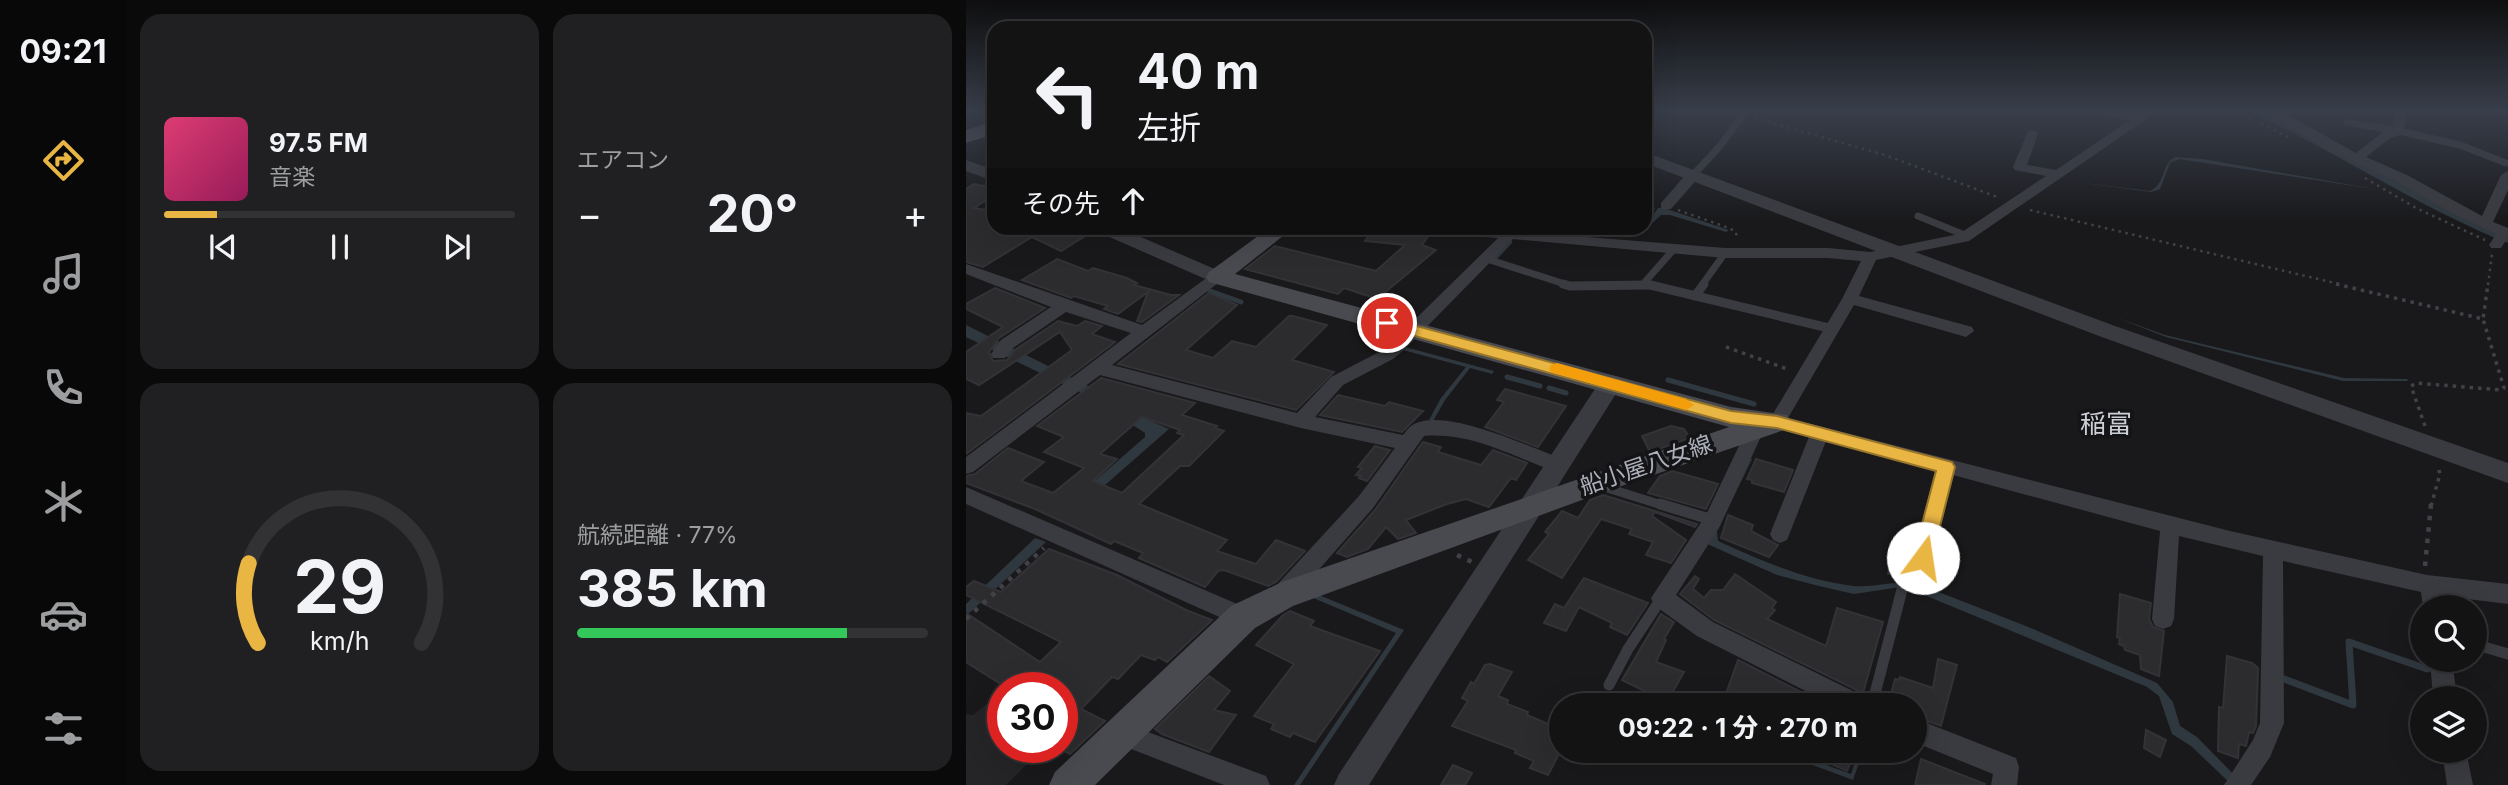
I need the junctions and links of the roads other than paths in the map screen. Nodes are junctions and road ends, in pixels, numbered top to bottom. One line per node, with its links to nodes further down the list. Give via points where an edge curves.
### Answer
1 (1718, 148): 12 (lane)
2 (2027, 148): 13 (street, via 2020,167)
3 (2100, 148): 13 (street)
4 (2334, 148): 7 (street)
5 (2370, 148): 7 (street)
6 (2466, 148): 10 (lane)
7 (2357, 158): 16 (street)
8 (1652, 159): 12 (street)
9 (966, 165): 11 (street)
10 (2507, 166): 16 (street)
11 (987, 173)
12 (1694, 174): 14 (street); 24 (street)
13 (2060, 175): 21 (street)
14 (1666, 206)
15 (1918, 216): 21 (lane)
16 (2485, 223): 22 (street)
17 (1121, 235): 29 (street)
18 (1273, 235): 29 (main road)
19 (1509, 235): 27 (street)
20 (1549, 235): 23 (street)
21 (1967, 236): 24 (street)
22 (2499, 239)
23 (1674, 249): 25 (street); 30 (lane, via 1644,283)
24 (1895, 251): 26 (street); 48 (street)
25 (1727, 253): 26 (street); 31 (lane)
26 (1870, 257): 32 (street)
27 (1487, 259): 30 (lane, via 1570,286); 35 (street)
28 (966, 269): 33 (street)
29 (1217, 278): 35 (main road, 船小屋八女線); 36 (street)
30 (1650, 285): 31 (lane)
31 (1695, 296): 34 (lane)
32 (1850, 299): 34 (street); 37 (street)
33 (1064, 306): 36 (street); 38 (street)
34 (1833, 329): 42 (street)
35 (1413, 330): 40 (main road, 船小屋八女線); 41 (street, via 1387,355 1336,380)
36 (1144, 331): 39 (street)
37 (1966, 331)
38 (999, 354)
39 (1098, 368): 41 (street); 46 (street)
40 (1611, 383): 42 (main road, 船小屋八女線); 45 (street)
41 (1301, 421): 44 (street)
42 (1766, 427): 43 (street); 49 (main road, 船小屋八女線); 52 (street)
43 (1821, 433): 47 (street); 54 (street)
44 (1408, 443): 45 (street, via 1419,429 1439,426); 61 (street, via 1352,517)
45 (1558, 465): 51 (street)
46 (966, 467)
47 (1946, 467): 53 (street); 56 (street)
48 (2508, 473)
49 (1593, 483): 51 (main road, 船小屋八女線); 52 (lane)
50 (966, 495): 63 (street)
51 (1535, 503): 61 (main road, 船小屋八女線); 76 (street)
52 (1713, 520): 62 (street)
53 (2170, 526): 55 (street); 64 (street)
54 (1780, 534)
55 (2273, 550): 58 (street); 73 (street, via 2272,723 2267,744)
56 (1923, 558)
57 (1904, 582): 69 (lane)
58 (2428, 584): 59 (street); 60 (street)
59 (2508, 594)
60 (2431, 595)
61 (1282, 596): 63 (main road, 船小屋八女線)
62 (1662, 598): 67 (lane); 68 (street, via 1705,629)
63 (1243, 617): 70 (main road, 船小屋八女線)
64 (2163, 619)
65 (2487, 648): 66 (lane)
66 (2508, 654)
67 (1609, 685)
68 (1833, 693)
69 (1875, 693)
70 (1121, 734): 74 (main road, 船小屋八女線); 75 (street)
71 (1927, 735): 77 (street, via 2007,767)
72 (2456, 763): 78 (street)
73 (2239, 783)
74 (1068, 785)
75 (1257, 785)
76 (1350, 785)
77 (2004, 785)
78 (2460, 785)

